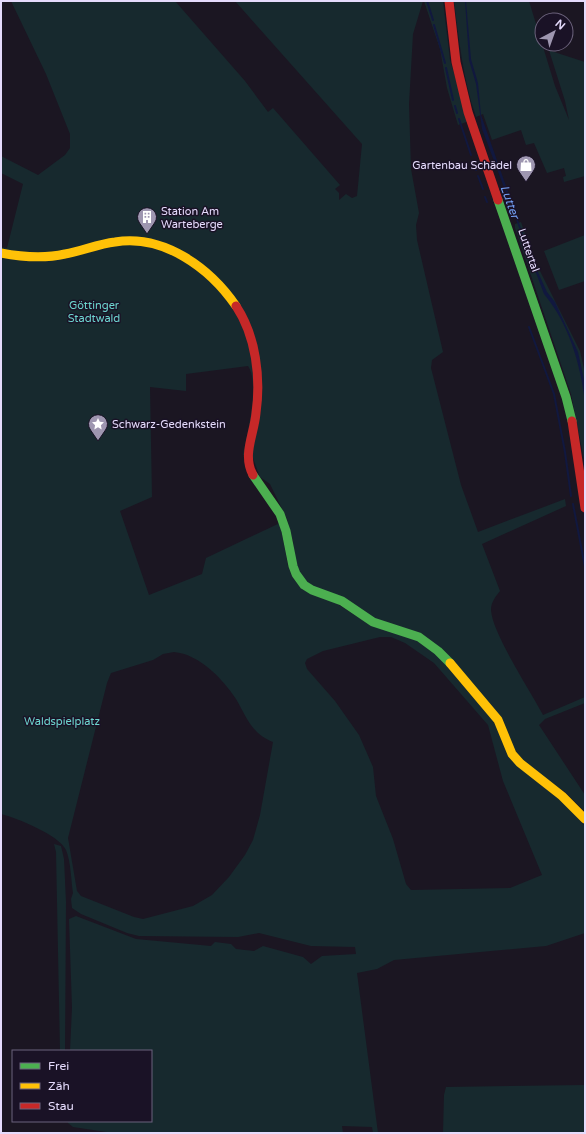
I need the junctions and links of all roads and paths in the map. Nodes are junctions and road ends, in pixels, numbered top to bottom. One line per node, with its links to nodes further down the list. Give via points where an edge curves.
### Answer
1 (449, 1): 3 (street, Luttertal, via 456,62 468,112 566,397)
2 (1, 253): 4 (street, via 24,258 40,258 112,242 138,240 174,252 212,276 233,301 249,331 254,359 257,406 247,462 252,476 273,503 284,524 293,567 300,581 313,591 339,600 374,622 412,634 428,643 489,708 498,720 512,754 520,763)
3 (585, 508)
4 (585, 819)

